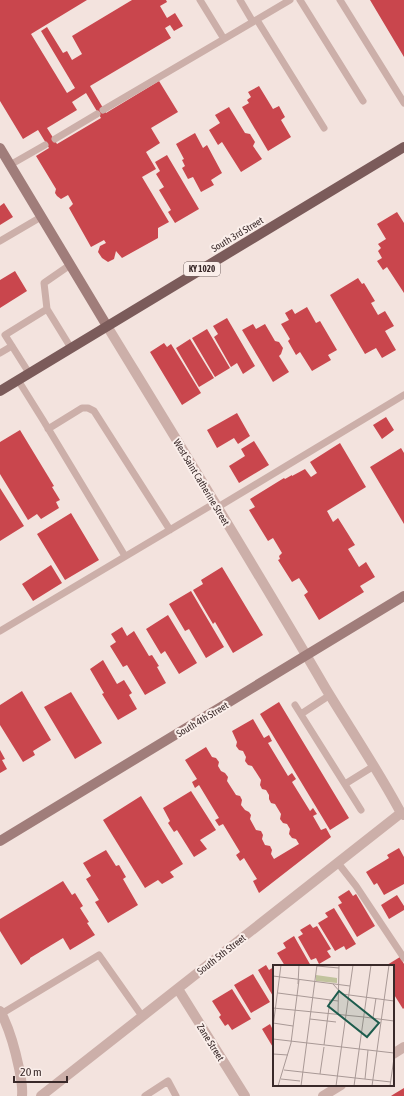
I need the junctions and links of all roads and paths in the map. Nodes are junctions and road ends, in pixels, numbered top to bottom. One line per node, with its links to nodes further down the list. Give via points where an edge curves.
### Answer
1 (200, 0): 7 (lane)
2 (240, 0): 6 (lane)
3 (290, 0): 6 (lane)
4 (300, 0): 8 (lane)
5 (340, 0): 9 (lane)
6 (255, 21): 7 (lane); 10 (lane)
7 (224, 39): 11 (lane)
8 (363, 101)
9 (404, 103)
10 (324, 128)
11 (55, 139)
12 (45, 145): 15 (lane)
13 (404, 147): 20 (main road, South 3rd Street / KY 1020)
14 (1, 154): 15 (main road, West Saint Catherine Street)
15 (10, 166): 16 (main road, West Saint Catherine Street)
16 (41, 217): 17 (lane); 18 (main road, West Saint Catherine Street)
17 (0, 241)
18 (70, 265): 19 (lane, via 44,283); 20 (main road, West Saint Catherine Street)
19 (47, 309): 21 (lane, via 6,335); 22 (lane)
20 (107, 326): 22 (main road, South 3rd Street / KY 1020); 29 (street, West Saint Catherine Street)
21 (12, 346): 23 (lane); 24 (lane)
22 (71, 348): 24 (main road, South 3rd Street / KY 1020)
23 (0, 353)
24 (29, 373): 25 (main road, South 3rd Street / KY 1020)
25 (18, 380): 26 (main road, South 3rd Street / KY 1020); 28 (lane)
26 (0, 391)
27 (404, 395): 29 (lane)
28 (48, 429): 30 (lane, via 82,408 94,411); 31 (lane)
29 (216, 505): 30 (lane); 34 (street, West Saint Catherine Street)
30 (170, 530): 31 (lane)
31 (125, 556): 33 (lane)
32 (404, 596): 34 (main road, South 4th Street)
33 (0, 631)
34 (307, 656): 35 (street, West Saint Catherine Street); 42 (main road, South 4th Street)
35 (330, 695): 37 (lane); 38 (street, West Saint Catherine Street)
36 (295, 705): 37 (lane)
37 (301, 714): 39 (lane)
38 (374, 766): 39 (lane); 41 (street, West Saint Catherine Street)
39 (344, 784): 40 (lane)
40 (361, 810)
41 (403, 814): 43 (street, South 5th Street)
42 (0, 841)
43 (338, 863): 44 (lane); 45 (street, South 5th Street)
44 (404, 958)
45 (178, 988): 47 (street, South 5th Street); 55 (street, Zane Street)
46 (1, 1012): 47 (lane, via 100,955); 52 (street, via 18,1060)
47 (142, 1016): 51 (street, South 5th Street)
48 (404, 1047): 49 (street)
49 (394, 1053)
50 (339, 1086): 56 (street)
51 (46, 1094)
52 (22, 1096)
53 (145, 1096): 54 (lane, via 168,1081)
54 (176, 1096)
55 (245, 1096)
56 (323, 1096)

